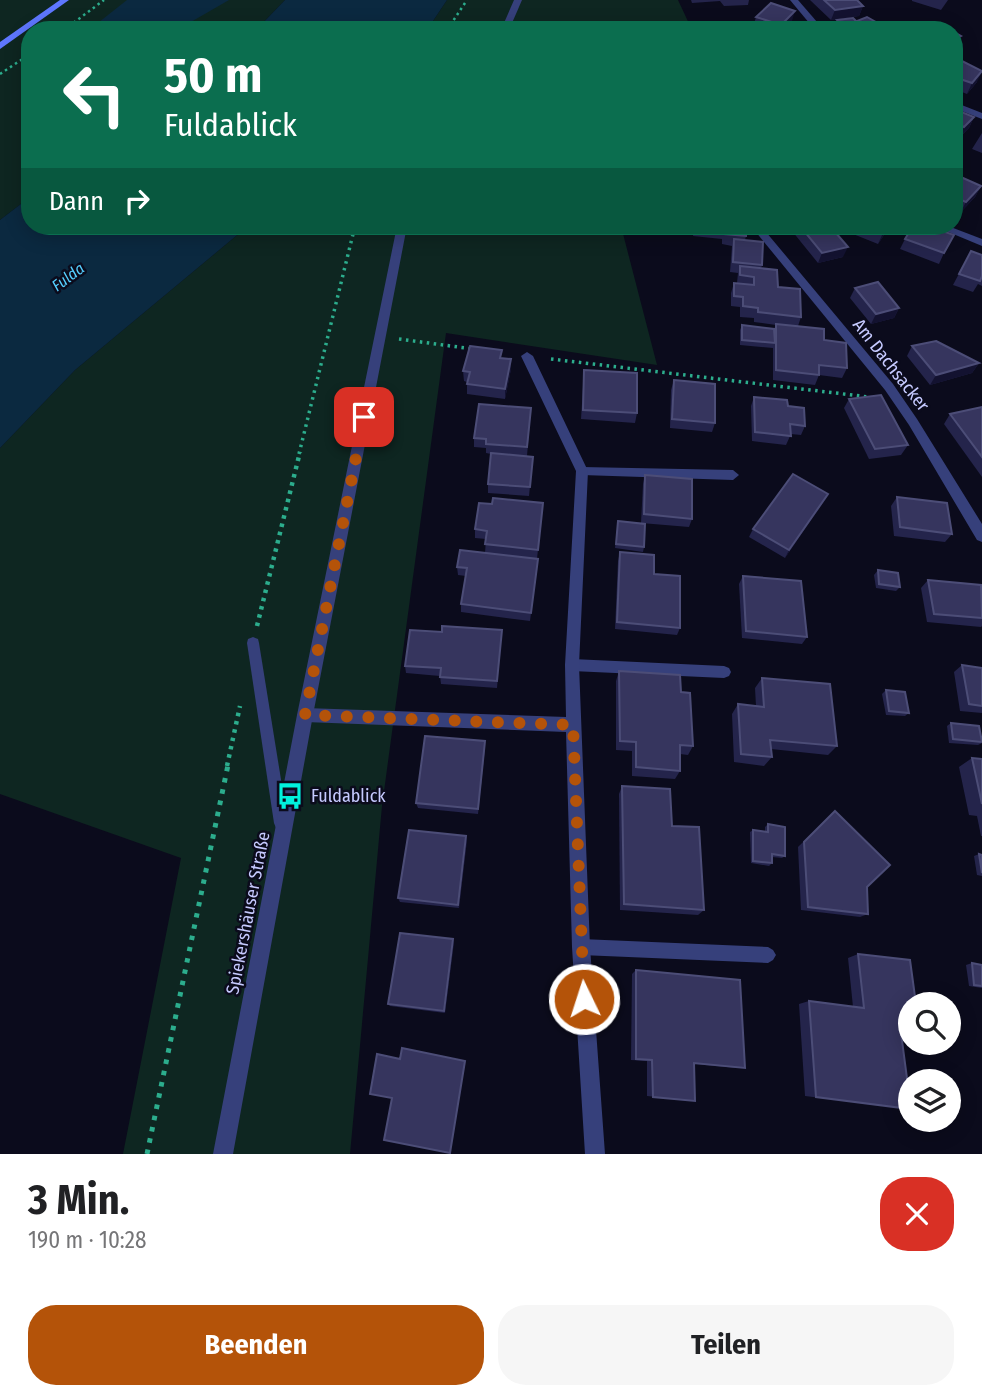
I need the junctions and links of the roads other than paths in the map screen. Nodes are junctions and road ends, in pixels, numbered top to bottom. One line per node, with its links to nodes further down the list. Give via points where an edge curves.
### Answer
1 (65, 0): 4 (main road)
2 (518, 0): 5 (street)
3 (794, 0): 6 (street)
4 (35, 21)
5 (509, 21)
6 (812, 21)
7 (21, 31): 8 (main road)
8 (0, 46)
9 (963, 109): 10 (street)
10 (982, 116)
11 (400, 235): 22 (street, Spiekershäuser Straße)
12 (764, 235): 18 (street, Am Dachsacker, via 899,401)
13 (962, 235): 14 (street)
14 (982, 243)
15 (527, 356): 16 (street)
16 (582, 471): 17 (lane); 20 (street)
17 (733, 475)
18 (982, 536)
19 (253, 643): 24 (lane)
20 (572, 665): 21 (lane); 23 (street)
21 (724, 672)
22 (305, 715): 23 (street); 24 (street, Spiekershäuser Straße)
23 (573, 725): 25 (street)
24 (283, 834): 27 (street, Spiekershäuser Straße)
25 (581, 947): 26 (lane); 28 (street)
26 (768, 955)
27 (222, 1154)
28 (595, 1154)

